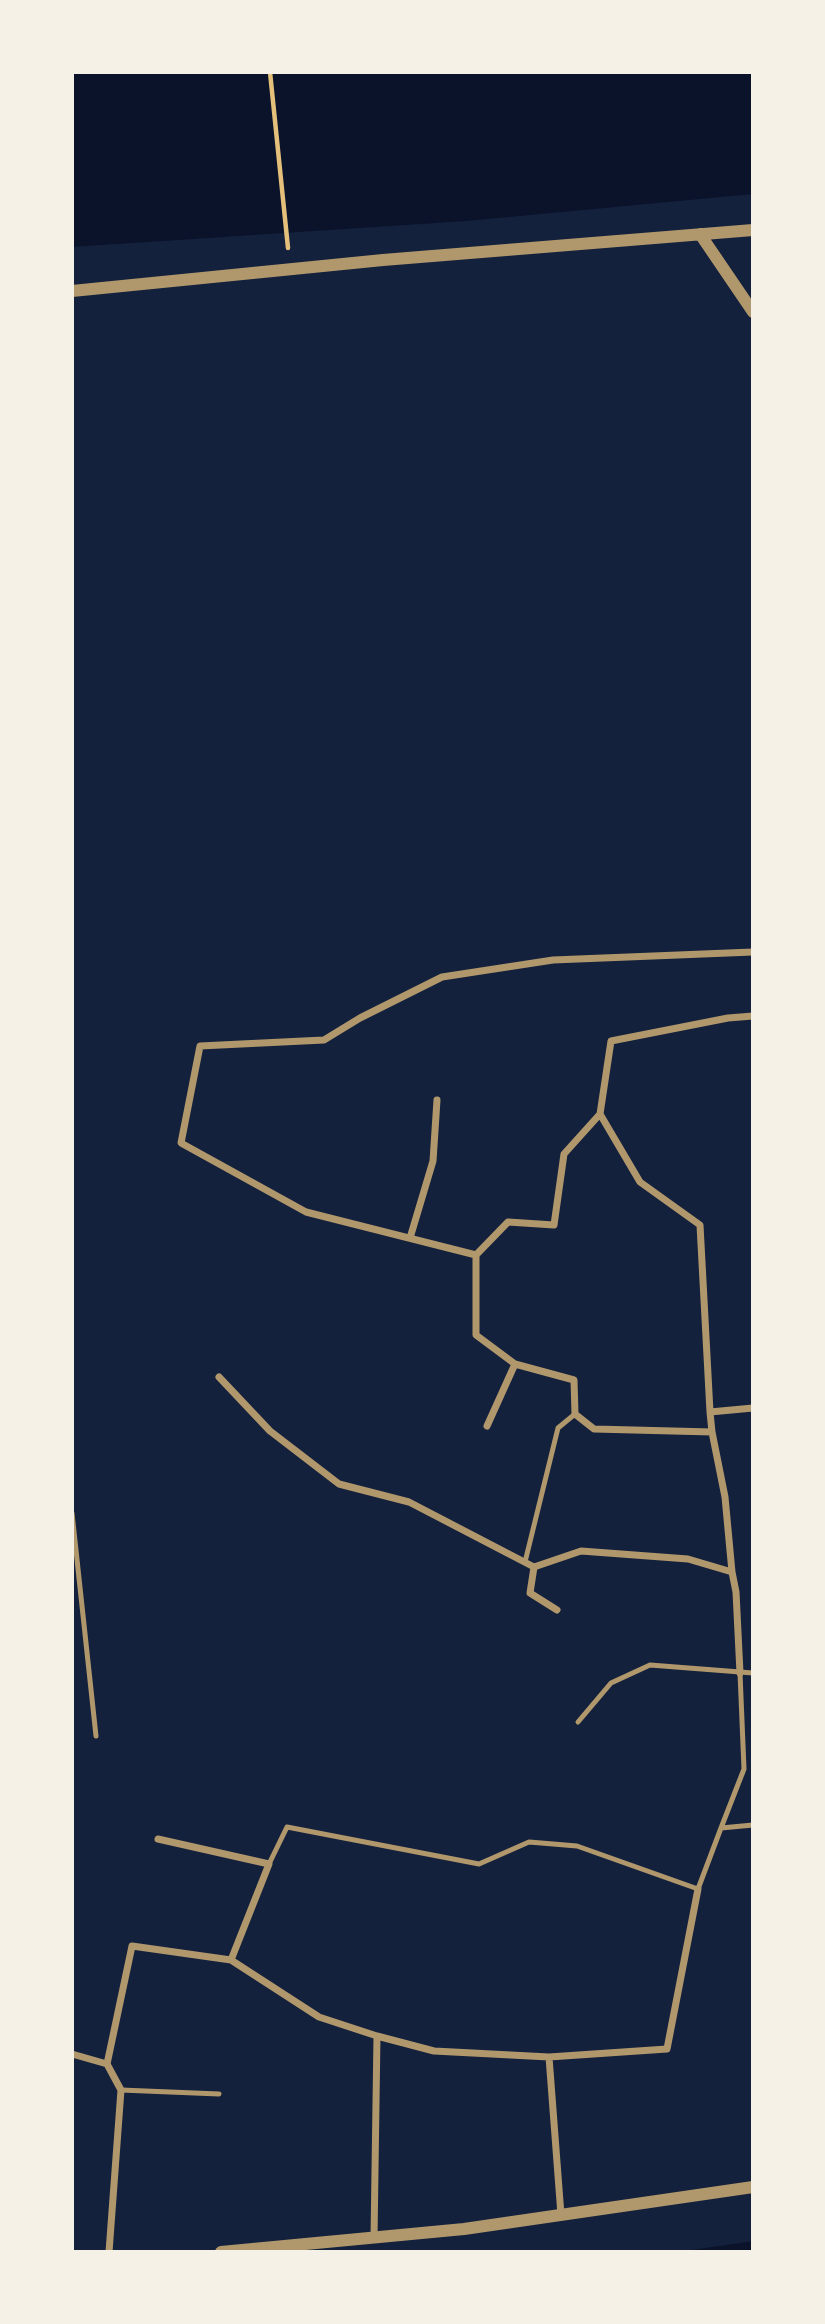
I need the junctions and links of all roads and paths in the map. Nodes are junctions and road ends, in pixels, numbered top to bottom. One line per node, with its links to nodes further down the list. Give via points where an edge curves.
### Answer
1 (270, 72): 4 (path)
2 (753, 230): 3 (street)
3 (700, 234): 5 (street); 6 (street)
4 (289, 257)
5 (72, 291)
6 (753, 312)
7 (753, 952): 11 (street, via 553,960 442,977 324,1040 200,1046 181,1143 306,1212)
8 (753, 1017): 10 (street, via 611,1041)
9 (437, 1100): 11 (street, via 433,1161)
10 (600, 1114): 12 (street, via 564,1154 554,1225 508,1222); 16 (street, via 640,1182 700,1225)
11 (410, 1238): 12 (street)
12 (475, 1255): 13 (street, via 476,1335)
13 (515, 1364): 17 (street, via 574,1380); 18 (street)
14 (219, 1377): 21 (street, via 270,1431 339,1484 409,1502)
15 (753, 1408): 16 (street)
16 (710, 1412): 19 (street)
17 (575, 1414): 19 (street, via 594,1429); 21 (lane, via 558,1429)
18 (486, 1426)
19 (712, 1432): 23 (street, via 725,1497)
20 (72, 1514): 28 (lane)
21 (525, 1562): 22 (street)
22 (534, 1567): 23 (street, via 581,1551 688,1559); 24 (street, via 530,1593)
23 (732, 1572): 26 (street)
24 (557, 1609)
25 (753, 1672): 26 (lane)
26 (740, 1673): 27 (lane, via 650,1665 611,1683); 30 (lane, via 744,1769)
27 (578, 1722)
28 (96, 1736)
29 (753, 1825): 30 (lane)
30 (721, 1828): 33 (lane)
31 (158, 1839): 32 (street)
32 (270, 1864): 33 (lane, via 287,1827 479,1864 529,1842 577,1846); 34 (street)
33 (698, 1889): 37 (street, via 667,2049)
34 (231, 1960): 35 (street, via 319,2017); 38 (street, via 132,1946)
35 (377, 2036): 37 (street, via 433,2051); 43 (street)
36 (72, 2054): 38 (street)
37 (550, 2057): 42 (street)
38 (107, 2064): 39 (street)
39 (121, 2090): 40 (lane); 44 (street)
40 (219, 2094)
41 (753, 2187): 42 (street)
42 (561, 2215): 43 (street)
43 (374, 2238): 45 (street)
44 (109, 2252)
45 (221, 2252)

